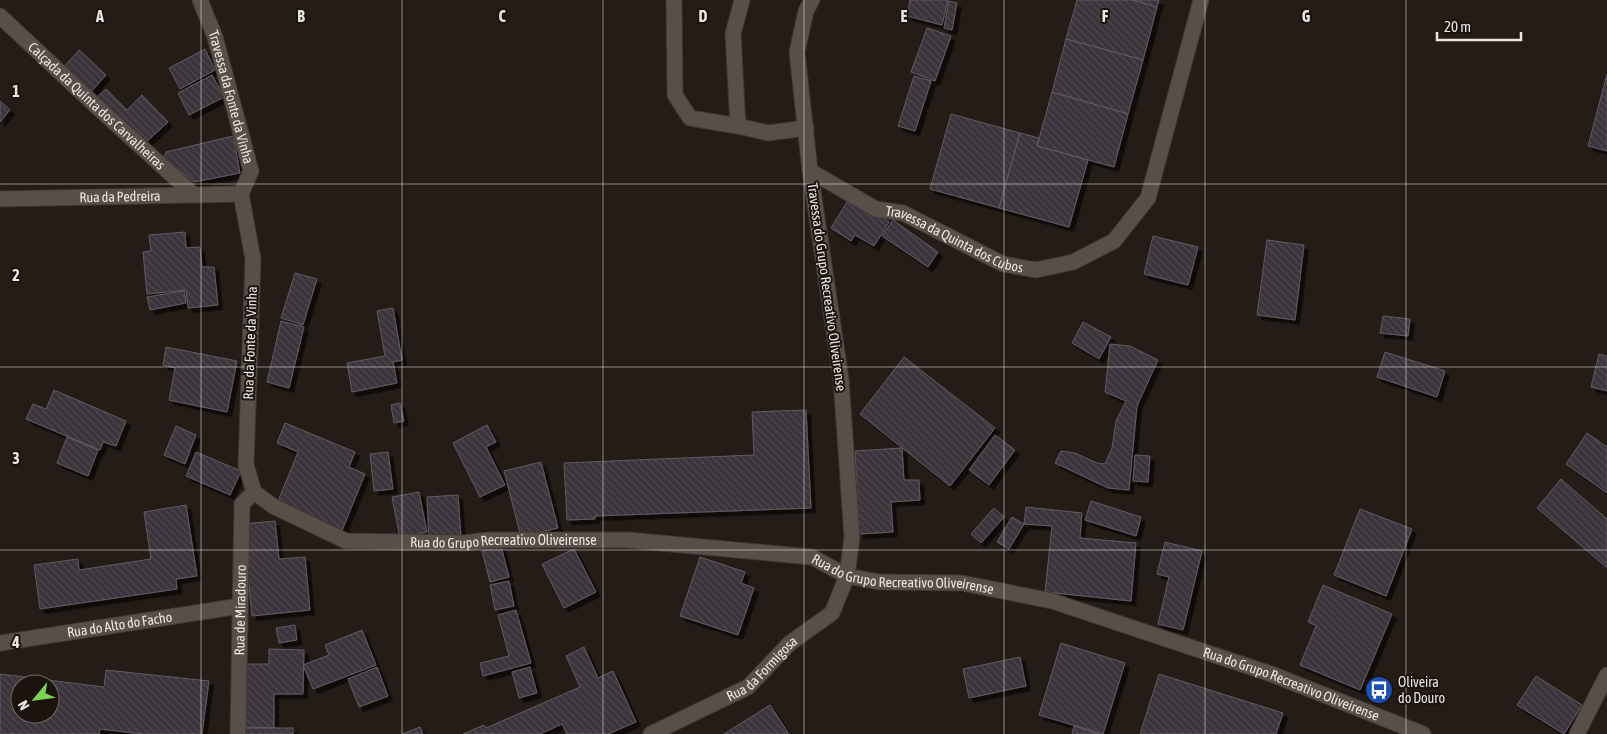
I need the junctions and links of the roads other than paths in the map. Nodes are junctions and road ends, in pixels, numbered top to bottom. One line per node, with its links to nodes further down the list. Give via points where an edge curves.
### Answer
1 (200, 0): 10 (street, Travessa da Fonte da Vinha, via 215,37 251,171)
2 (674, 0): 7 (street, via 675,95 690,118)
3 (742, 0): 7 (street, via 733,34)
4 (812, 0): 8 (street, Travessa do Grupo Recreativo Oliveirense, via 806,11 798,52)
5 (1201, 0): 9 (street, Travessa da Quinta dos Cubos, via 1148,198 1114,242 1073,262 1036,270 1003,264 903,213 876,208)
6 (0, 16): 11 (street, Calçada da Quinta dos Carvalheiras)
7 (738, 126): 8 (street, via 768,133)
8 (806, 128): 9 (street, Travessa do Grupo Recreativo Oliveirense)
9 (810, 171): 14 (street, Travessa do Grupo Recreativo Oliveirense, via 841,380 852,536)
10 (241, 194): 11 (street, Rua da Pedreira); 13 (street, Rua da Fonte da Vinha, via 253,259 246,465)
11 (194, 195): 12 (street, Rua da Pedreira)
12 (0, 200)
13 (254, 492): 14 (street, Rua do Grupo Recreativo Oliveirense, via 273,506 346,541 628,540 812,557); 15 (street, Rua de Miradouro, via 242,504)
14 (847, 576): 19 (street, Rua da Formigosa, via 832,612 790,644 748,687); 20 (street, Rua do Grupo Recreativo Oliveirense, via 878,582 962,583 1052,601 1271,674)
15 (240, 606): 16 (street, Rua do Alto do Facho); 18 (street, Rua de Miradouro)
16 (0, 643)
17 (1607, 675): 21 (street)
18 (238, 734)
19 (651, 734)
20 (1423, 734)
21 (1577, 734)

